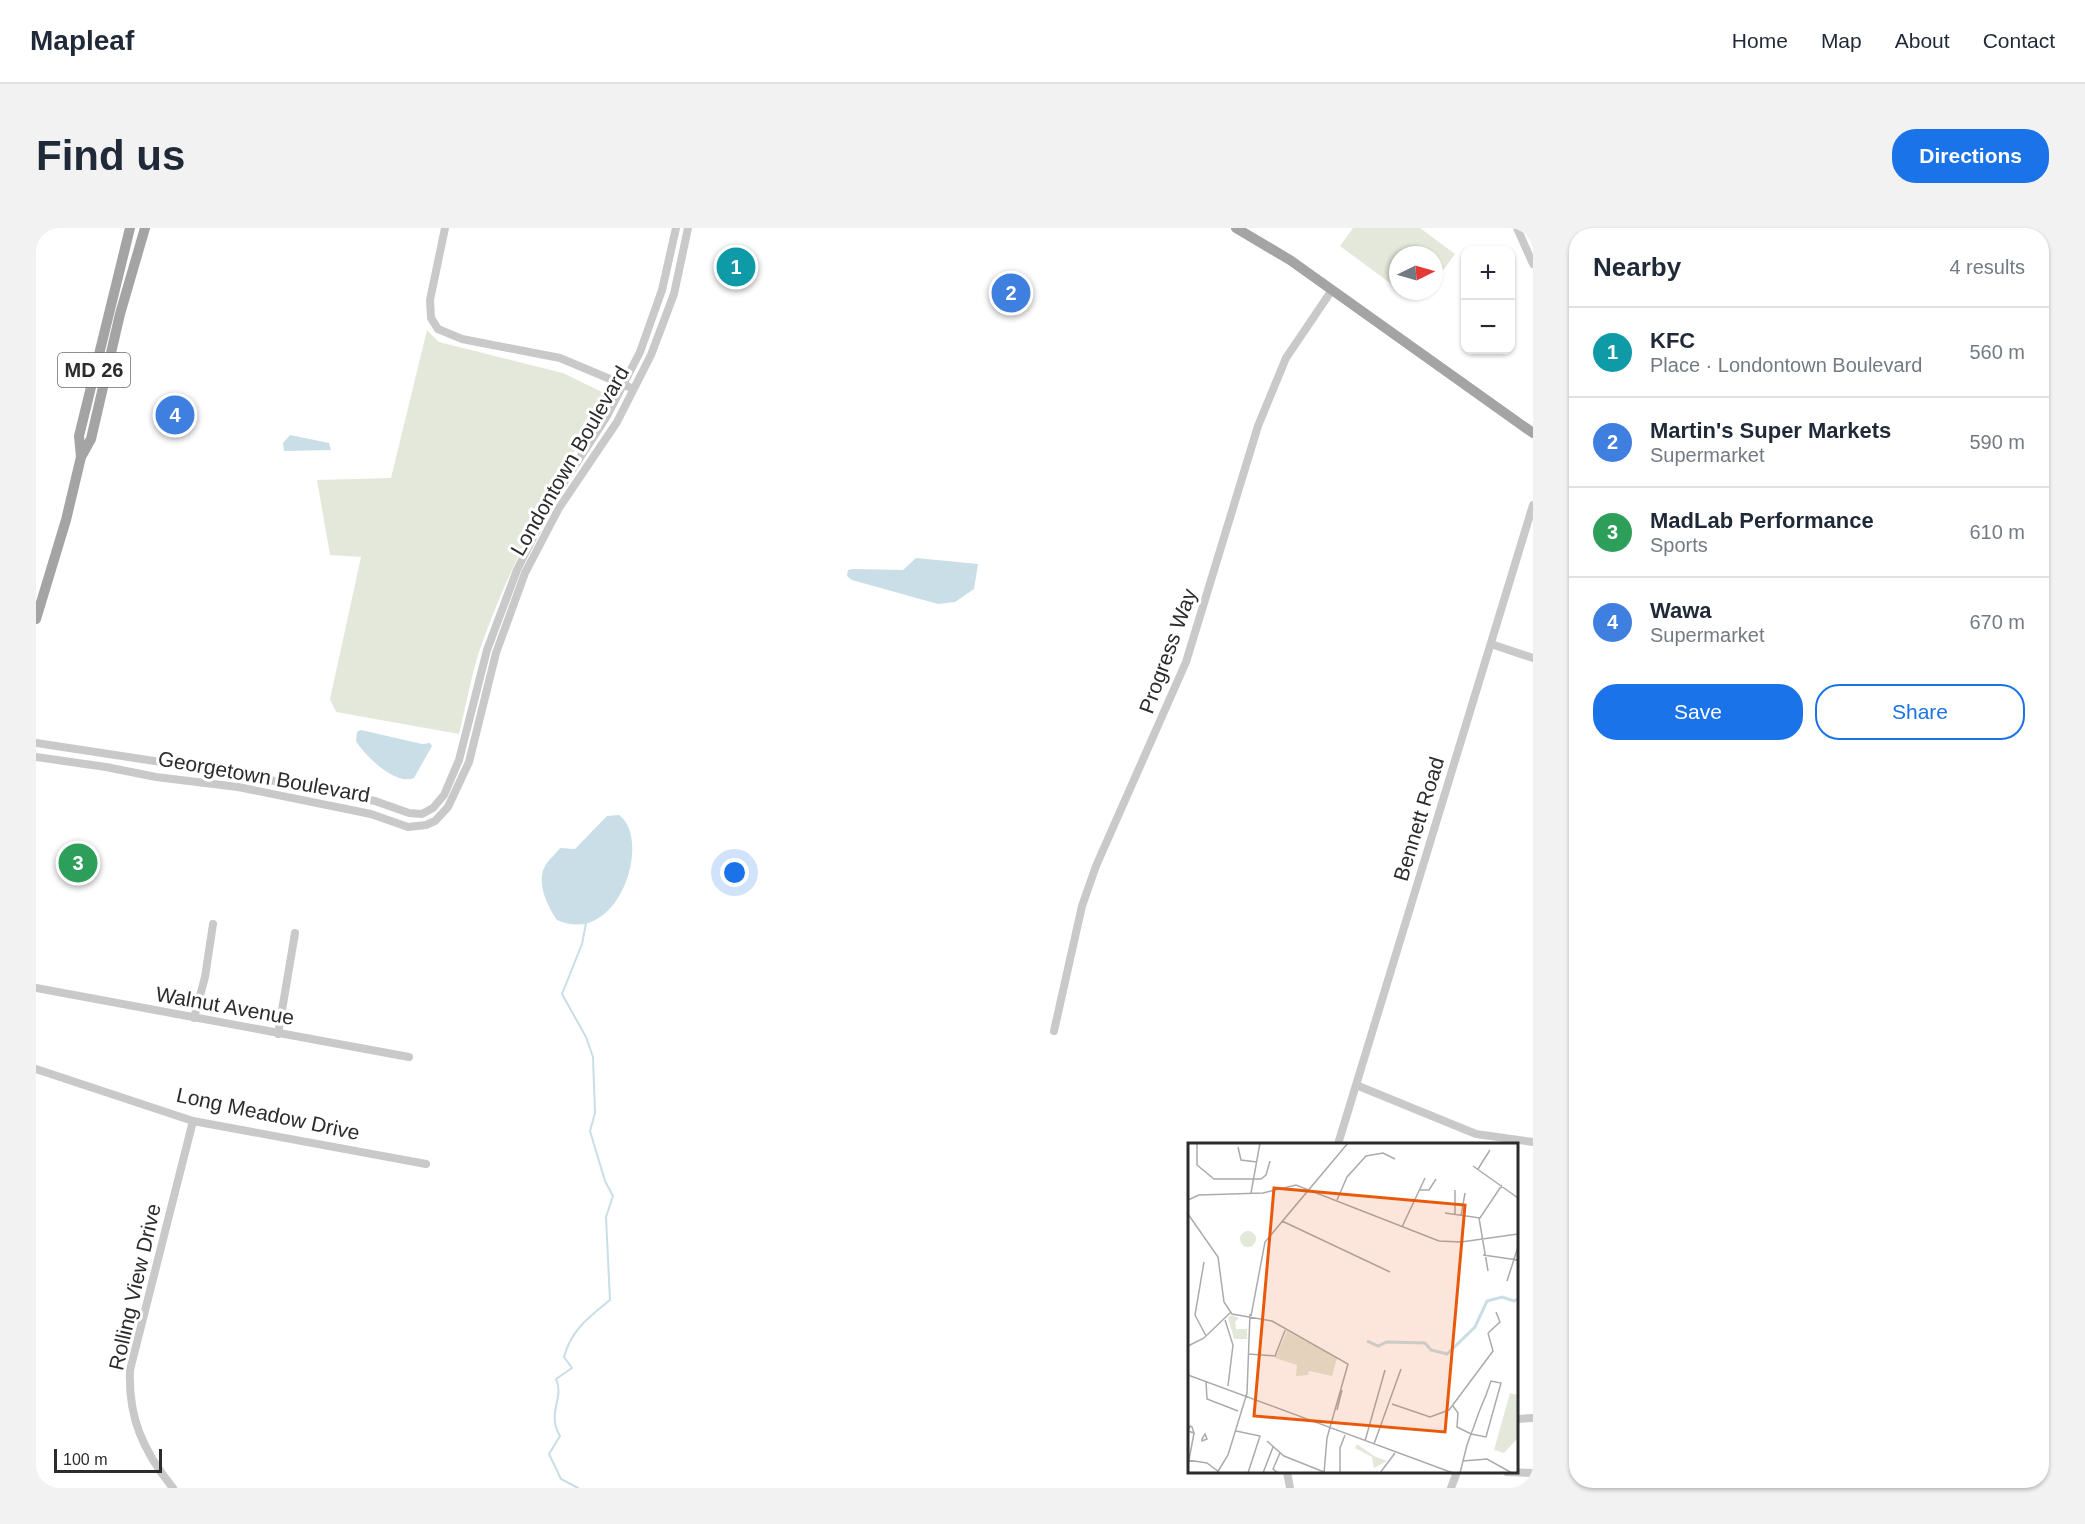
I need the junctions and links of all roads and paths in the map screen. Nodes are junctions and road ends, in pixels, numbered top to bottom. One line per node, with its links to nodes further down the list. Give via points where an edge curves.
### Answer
1 (130, 228): 13 (main road, MD 26, via 79,436)
2 (145, 228): 13 (main road, MD 26, via 91,439)
3 (445, 228): 10 (street, via 430,300 431,318 438,329 462,339 560,358)
4 (676, 228): 10 (street, Londontown Boulevard, via 662,290)
5 (688, 228): 11 (street, Londontown Boulevard, via 674,294)
6 (1236, 228): 9 (main road)
7 (1517, 228): 8 (street)
8 (1533, 264)
9 (1332, 290): 12 (main road); 25 (street, Progress Way, via 1286,358 1258,426 1186,663 1082,906)
10 (625, 385): 11 (street); 20 (street, Londontown Boulevard, via 550,504 517,570 487,650)
11 (635, 390): 20 (street, Londontown Boulevard, via 559,508 525,573 502,633 476,740)
12 (1533, 433)
13 (81, 457): 15 (main road, MD 26)
14 (1533, 505): 16 (street, Bennett Road)
15 (36, 619)
16 (1491, 644): 17 (street); 29 (street, Bennett Road)
17 (1533, 658)
18 (36, 743): 20 (street, Georgetown Boulevard, via 240,774 375,801 416,814 439,803)
19 (36, 757): 20 (street, Georgetown Boulevard, via 238,788 371,814 416,827 442,815)
20 (456, 779)
21 (213, 924): 24 (street)
22 (295, 933): 26 (street)
23 (36, 988): 24 (street, Walnut Avenue)
24 (194, 1018): 26 (street, Walnut Avenue)
25 (1054, 1031)
26 (278, 1034): 27 (street, Walnut Avenue)
27 (409, 1057)
28 (36, 1069): 30 (street, Long Meadow Drive)
29 (1356, 1085): 31 (street, via 1476,1134); 32 (street, Bennett Road)
30 (193, 1121): 33 (street, Long Meadow Drive); 38 (street, Rolling View Drive, via 130,1370 131,1408 141,1441)
31 (1533, 1142)
32 (1338, 1143)
33 (426, 1164)
34 (1518, 1472): 37 (street)
35 (1287, 1473): 39 (street)
36 (1457, 1473): 40 (street)
37 (1533, 1473)
38 (173, 1488)
39 (1290, 1488)
40 (1451, 1488)

